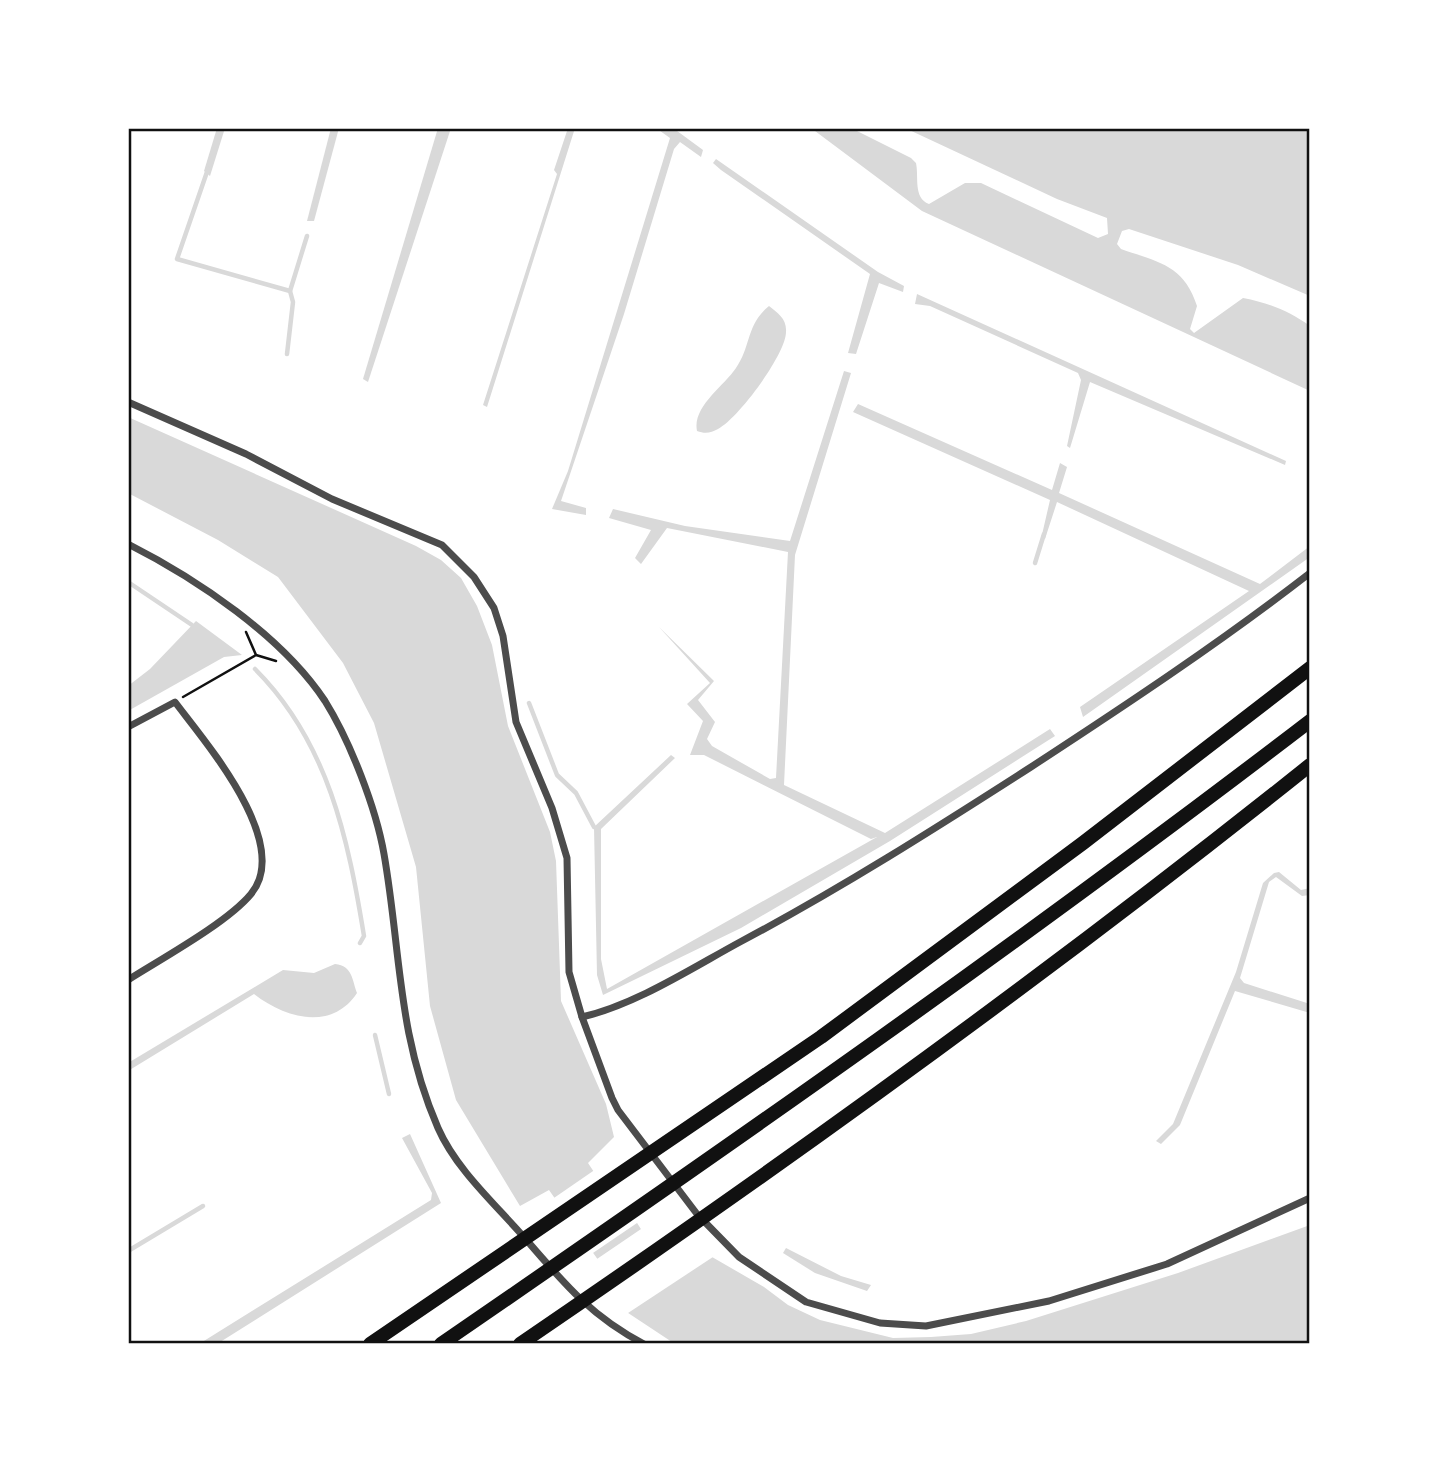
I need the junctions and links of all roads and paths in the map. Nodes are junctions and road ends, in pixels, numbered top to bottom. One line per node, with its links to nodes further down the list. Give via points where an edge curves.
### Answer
1 (128, 402): 11 (street, via 246,454 332,499 442,545 474,577 494,608 503,636 516,722 552,808 567,858 569,972)
2 (128, 544): 4 (street, via 160,560)
3 (1310, 573): 11 (street, via 1119,709 779,922 660,984)
4 (240, 616): 6 (path, via 256,655); 16 (street, via 297,667 325,702 357,769 384,852 406,1029 439,1131 470,1177 567,1287 611,1327)
5 (1310, 667): 13 (highway, via 821,1037)
6 (175, 702): 8 (street); 10 (street, via 250,813 261,849 260,876 252,893 235,909)
7 (1310, 721): 14 (highway, via 1131,857 713,1157)
8 (128, 727)
9 (1310, 765): 15 (highway, via 1110,922 747,1186)
10 (128, 980)
11 (582, 1017): 12 (street, via 618,1110 713,1232 788,1292 856,1318 926,1326 1049,1301 1167,1264)
12 (1310, 1198)
13 (370, 1344)
14 (442, 1344)
15 (520, 1344)
16 (644, 1344)

